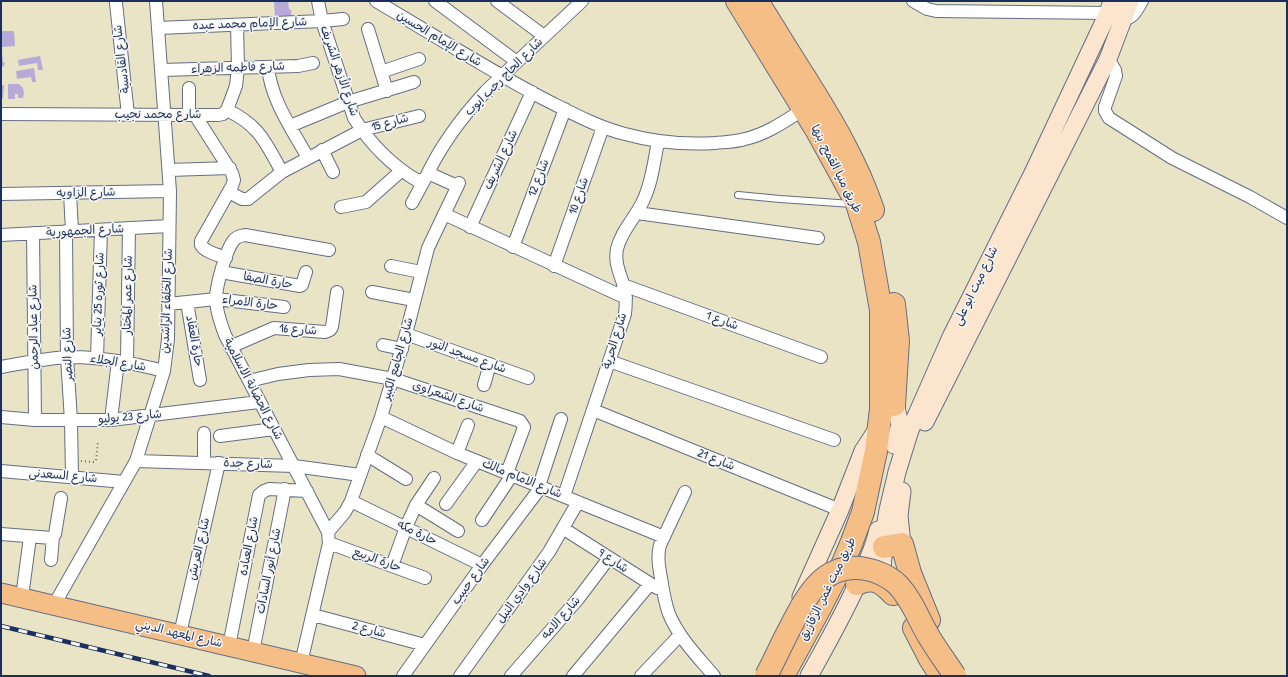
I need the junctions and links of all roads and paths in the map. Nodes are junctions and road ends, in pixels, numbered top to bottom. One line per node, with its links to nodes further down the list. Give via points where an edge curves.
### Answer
1 (156, 1): 17 (street, شارع الخلفاء الراشدين)
2 (318, 1): 15 (street, شارع الأزهر الشريف)
3 (376, 1): 28 (street, شارع الإمام الحسين)
4 (435, 1): 23 (street)
5 (497, 1): 19 (street)
6 (582, 1): 19 (street, شارع الحاج رجب ايوب)
7 (737, 1): 34 (highway, طريق منيا القمح, بنها)
8 (757, 1): 44 (highway, طريق منيا القمح, بنها)
9 (913, 1): 13 (street, via 936,11)
10 (1130, 1): 13 (main road, شارع ميت ابو على)
11 (1142, 1): 13 (street, via 1128,19)
12 (116, 3): 38 (street, شارع القادسية)
13 (1114, 11): 21 (main road, شارع ميت ابو على); 161 (main road, شارع ميت ابو على, via 951,337 910,430 889,504)
14 (343, 19): 15 (street, شارع الإمام محمد عبده)
15 (322, 22): 16 (street, شارع الإمام محمد عبده); 33 (street, شارع الأزهر الشريف)
16 (238, 25): 17 (street, شارع الإمام محمد عبده); 25 (street)
17 (158, 28): 26 (street, شارع الخلفاء الراشدين)
18 (368, 29): 27 (street)
19 (544, 36): 23 (street, شارع الحاج رجب ايوب)
20 (419, 59): 27 (street)
21 (1108, 59): 65 (street, via 1116,74 1105,107 1109,118 1172,158); 161 (main road, شارع ميت ابو على, via 922,429 908,468 900,502 900,523)
22 (313, 62): 24 (street, شارع فاطمه الزهراء, via 298,66)
23 (517, 62): 28 (street, شارع الحاج رجب ايوب)
24 (268, 66): 25 (street, شارع فاطمه الزهراء); 42 (street, via 273,92)
25 (238, 68): 26 (street, شارع فاطمه الزهراء); 35 (street, via 236,86)
26 (162, 70): 39 (street, شارع الخلفاء الراشدين)
27 (381, 72): 31 (street)
28 (502, 76): 32 (street, شارع الإمام الحسين); 54 (street, شارع الحاج رجب ايوب, via 460,121 440,148)
29 (414, 82): 31 (street)
30 (189, 88): 40 (street)
31 (387, 91): 33 (street)
32 (532, 92): 36 (street, شارع الإمام الحسين); 67 (street, شارع الشريف)
33 (348, 102): 42 (street); 45 (street, شارع الأزهر الشريف)
34 (804, 109): 44 (highway, طريق منيا القمح, بنها); 46 (street, شارع الإمام الحسين, via 770,130 745,140 692,144)
35 (227, 110): 40 (street, شارع محمد نجيب, via 218,115); 52 (street, via 252,125 262,136)
36 (565, 110): 43 (street, شارع الإمام الحسين); 74 (street, شارع 12)
37 (1, 114): 38 (street, شارع محمد نجيب)
38 (128, 115): 39 (street, شارع محمد نجيب)
39 (165, 115): 40 (street, شارع محمد نجيب); 50 (street, شارع الخلفاء الراشدين)
40 (192, 115): 49 (street)
41 (419, 116): 45 (street, شارع 15)
42 (290, 126): 48 (street)
43 (603, 127): 46 (street, شارع الإمام الحسين); 78 (street, شارع 10)
44 (825, 127): 61 (highway, طريق منيا القمح, بنها); 110 (highway, طريق منيا القمح, بنها, via 852,158 868,194 886,252 898,341)
45 (362, 130): 47 (street, شارع 15); 51 (street, شارع الأزهر الشريف)
46 (658, 142): 63 (street, شارع الحرية, via 648,192)
47 (322, 150): 48 (street, شارع 15); 53 (street)
48 (308, 158): 52 (street, شارع 15)
49 (230, 168): 50 (street); 56 (street, via 234,180)
50 (169, 170): 55 (street, شارع الخلفاء الراشدين)
51 (401, 171): 54 (street, via 418,180 424,179); 62 (street, via 366,202)
52 (282, 172): 56 (street, شارع 15, via 248,199 242,199)
53 (333, 172)
54 (427, 175): 60 (street, شارع الحاج رجب ايوب); 64 (street, شارع الجامع الكبير, via 458,184)
55 (170, 191): 57 (street, شارع الزاويه); 66 (street, شارع الخلفاء الراشدين)
56 (229, 192): 76 (street, via 201,241 202,248)
57 (70, 193): 58 (street, شارع الزاويه); 70 (street, شارع النصر)
58 (1, 194)
59 (738, 195): 61 (lane)
60 (412, 203)
61 (857, 204): 123 (highway, طريق منيا القمح, بنها, via 869,242 881,310)
62 (341, 207)
63 (637, 213): 73 (street); 82 (street, شارع الحرية, via 621,237 617,250 616,264)
64 (444, 214): 67 (street); 81 (street, شارع الجامع الكبير, via 428,248)
65 (1287, 218)
66 (169, 226): 68 (street, شارع الجمهورية); 89 (street, شارع الخلفاء الراشدين)
67 (470, 227): 74 (street)
68 (129, 228): 69 (street, شارع الجمهورية); 100 (street, شارع عمر المختار)
69 (101, 230): 70 (street, شارع الجمهورية); 97 (street, شارع ثوره 25 يناير)
70 (69, 231): 71 (street, شارع الجمهورية); 95 (street, شارع النصر)
71 (33, 233): 72 (street, شارع الجمهورية); 98 (street, شارع عباد الرحمن)
72 (1, 235)
73 (818, 238)
74 (513, 247): 78 (street)
75 (329, 250): 76 (street, شارع الحضانة الاسلامية, via 245,235 234,240)
76 (226, 258): 79 (street, شارع الحضانة الاسلامية)
77 (392, 266): 81 (street)
78 (554, 266): 85 (street)
79 (221, 272): 80 (street, حارة الصفا, via 300,286 304,282); 86 (street, شارع الحضانة الاسلامية)
80 (306, 272)
81 (421, 272): 87 (street, شارع الجامع الكبير)
82 (623, 285): 85 (street, شارع الحرية); 96 (street, شارع 1)
83 (337, 292): 93 (street, شارع 16, via 330,330 325,332 274,328)
84 (372, 292): 87 (street)
85 (626, 298): 99 (street, شارع الحرية, via 625,314)
86 (216, 299): 88 (street, حارة الامراء); 90 (street, حارة الامراء); 93 (street, شارع الحضانة الاسلامية, via 220,322)
87 (414, 300): 91 (street, شارع الجامع الكبير)
88 (187, 302): 89 (street, حارة الامراء); 106 (street, حارة العقاد)
89 (168, 304): 103 (street, شارع الخلفاء الراشدين, via 168,339)
90 (284, 307)
91 (406, 334): 94 (street, شارع الجامع الكبير); 101 (street, شارع مسجد النور)
92 (383, 345): 94 (street)
93 (230, 347): 107 (street, شارع الحضانة الاسلامية)
94 (402, 349): 104 (street, شارع الجامع الكبير)
95 (66, 357): 97 (street, شارع الجلاء); 98 (street, شارع الجلاء); 117 (street, شارع النصر)
96 (821, 357)
97 (97, 358): 100 (street, شارع الجلاء)
98 (34, 360): 102 (street, شارع الجلاء); 116 (street, شارع عباد الرحمن)
99 (609, 361): 111 (street, شارع الحرية); 124 (street)
100 (123, 362): 103 (street, شارع الجلاء); 118 (street, شارع عمر المختار)
101 (490, 364): 105 (street, شارع مسجد النور); 108 (street)
102 (1, 367)
103 (164, 371): 113 (street, شارع الخلفاء الراشدين)
104 (393, 378): 107 (street, شارع الشعراوى, via 332,369 278,374); 114 (street, شارع الجامع الكبير); 135 (street, شارع الشعراوى, via 520,421 524,427)
105 (528, 378)
106 (200, 380)
107 (249, 381): 109 (street, شارع الحضانة الاسلامية)
108 (484, 385)
109 (259, 402): 113 (street, شارع 23 يوليو); 120 (street, شارع الحضانة الاسلامية)
110 (894, 403): 123 (highway, طريق منيا القمح, بنها); 168 (main road, via 900,425 878,532)
111 (593, 410): 145 (street, شارع الحرية); 151 (street, شارع 21)
112 (1, 416): 116 (street, شارع 23 يوليو)
113 (150, 416): 118 (street, شارع 23 يوليو); 129 (street, شارع الخلفاء الراشدين)
114 (381, 417): 126 (street, شارع الامام مالك); 127 (street, شارع الجامع الكبير)
115 (561, 419): 141 (street, شارع حبيب)
116 (35, 420): 117 (street, شارع 23 يوليو)
117 (71, 420): 118 (street, شارع 23 يوليو); 128 (street, شارع النصر)
118 (111, 420)
119 (468, 425): 126 (street)
120 (274, 429): 122 (street); 133 (street, شارع الحضانة الاسلامية)
121 (204, 434): 131 (street)
122 (220, 436)
123 (882, 439): 151 (main road, via 863,451); 191 (highway, طريق ميت غمر, الزقازيق, via 863,512 851,544); 192 (highway, طريق ميت غمر, الزقازيق, via 872,516 842,592)
124 (834, 440)
125 (98, 441): 128 (path, via 94,462)
126 (457, 453): 130 (street, شارع الامام مالك)
127 (367, 455): 136 (street, شارع الجامع الكبير); 139 (street)
128 (72, 461): 137 (street, شارع النصر)
129 (136, 461): 131 (street, شارع جدة); 140 (street, شارع الخلفاء الراشدين)
130 (477, 461): 135 (street, شارع الامام مالك); 149 (street)
131 (204, 463): 132 (street, شارع جدة)
132 (219, 463): 133 (street, شارع جدة); 176 (street, شارع العريش)
133 (294, 466): 136 (street, شارع جدة); 143 (street, شارع الحضانة الاسلامية)
134 (1, 471): 137 (street, شارع السعدنى)
135 (510, 474): 141 (street, شارع الامام مالك); 152 (street)
136 (360, 475): 147 (street, شارع الجامع الكبير)
137 (72, 476): 140 (street, شارع السعدنى)
138 (434, 478): 150 (street)
139 (406, 479)
140 (124, 482): 174 (street, شارع الخلفاء الراشدين)
141 (540, 486): 145 (street, شارع الامام مالك); 164 (street, شارع حبيب)
142 (285, 489): 143 (street, شارع العباده); 180 (street, شارع العباده, via 269,489 259,495); 181 (street, شارع أنور السادات)
143 (307, 491): 160 (street, شارع الحضانة الاسلامية)
144 (685, 492): 157 (street)
145 (564, 496): 148 (street, شارع الامام مالك)
146 (61, 498): 159 (street)
147 (351, 501): 153 (street, حارة مكه); 160 (street, شارع الجامع الكبير)
148 (578, 502): 154 (street, شارع وادي النيل); 157 (street, شارع الامام مالك)
149 (446, 504)
150 (416, 505): 153 (street); 155 (street)
151 (840, 510): 190 (main road)
152 (482, 520)
153 (406, 527): 164 (street, حارة مكه); 165 (street)
154 (564, 529): 162 (street, شارع 9); 185 (street, شارع وادي النيل, via 534,575)
155 (458, 531)
156 (1, 534): 158 (street)
157 (664, 536): 170 (street, via 658,556)
158 (30, 537): 159 (street); 172 (street)
159 (53, 537): 163 (street)
160 (329, 537): 165 (street, حارة الربيع); 175 (street, شارع الجامع الكبير)
161 (893, 545): 169 (main road, شارع ميت ابو على); 196 (highway, via 910,573 928,618)
162 (609, 558): 167 (street, شارع 9); 186 (street, شارع الامه, via 578,599)
163 (51, 560)
164 (482, 565): 178 (street, شارع حبيب)
165 (392, 566): 166 (street, حارة الربيع)
166 (425, 578)
167 (650, 584): 170 (street, شارع 9); 187 (street)
168 (858, 584): 169 (highway, via 868,580); 193 (main road)
169 (881, 584): 194 (highway, via 900,603)
170 (663, 592): 177 (street, via 669,614)
171 (1, 593): 172 (main road, شارع المعهد الديني)
172 (22, 597): 174 (main road, شارع المعهد الديني)
173 (1, 603): 179 (main road, شارع المعهد الديني)
174 (54, 605): 176 (main road, شارع المعهد الديني)
175 (313, 614): 178 (street, شارع 2); 182 (street, شارع الجامع الكبير)
176 (180, 634): 179 (main road, شارع المعهد الديني)
177 (680, 635): 188 (street); 189 (street)
178 (426, 645): 184 (street, شارع حبيب)
179 (208, 646): 180 (main road, شارع المعهد الديني); 182 (main road, شارع المعهد الديني)
180 (229, 646): 181 (main road, شارع المعهد الديني)
181 (253, 652): 182 (main road, شارع المعهد الديني)
182 (305, 670): 183 (main road, شارع المعهد الديني)
183 (356, 676)
184 (403, 676)
185 (460, 676)
186 (511, 676)
187 (573, 676)
188 (641, 676)
189 (714, 676)
190 (766, 676): 195 (highway, bridge, via 799,610 818,582 838,570 854,568 879,573 897,584)
191 (783, 676)
192 (795, 676)
193 (809, 676)
194 (941, 676)
195 (955, 676)
196 (964, 676)

